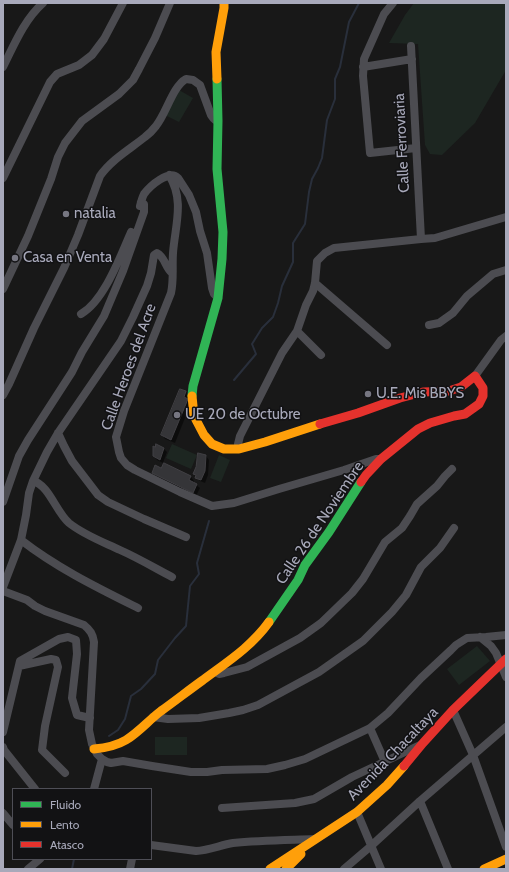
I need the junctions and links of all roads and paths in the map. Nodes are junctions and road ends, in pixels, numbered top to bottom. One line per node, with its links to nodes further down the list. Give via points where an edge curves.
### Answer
1 (43, 3): 9 (street, via 24,26)
2 (123, 3): 13 (street, via 104,39 92,55 79,65 57,74 50,82)
3 (170, 3): 20 (street, via 133,80 119,94 82,121 65,144 31,230)
4 (224, 3): 10 (street, via 216,52)
5 (393, 3): 8 (street, via 384,14)
6 (411, 46): 7 (street, Calle Ferroviaria)
7 (412, 60): 8 (street); 11 (street, Calle Ferroviaria)
8 (363, 66): 11 (street, via 370,153)
9 (3, 68)
10 (218, 121): 21 (street, via 217,168 223,232); 29 (street, via 213,119 200,85 186,79 180,84 156,126 109,165 100,176 64,268)
11 (416, 148): 16 (street, Calle Ferroviaria)
12 (169, 175): 14 (street, via 154,184); 18 (street, Calle Heroes del Acre, via 178,203); 21 (street, via 176,176 181,182 196,212 207,253 212,288)
13 (3, 178)
14 (141, 202): 22 (street, via 136,222 110,277 96,302); 35 (street, via 144,204 144,212 104,316 19,456)
15 (506, 217): 16 (street, via 435,238)
16 (421, 239): 19 (street, via 334,248 317,261)
17 (506, 270): 23 (street, via 493,274 467,296 453,313 439,323)
18 (172, 273): 30 (street, via 160,254 154,255 147,286 121,341); 32 (street, Calle Heroes del Acre, via 171,293 116,437 118,452 126,465 212,506 234,503)
19 (315, 283): 24 (street); 26 (street)
20 (3, 289)
21 (218, 298): 31 (street, via 193,386 194,416 212,444 224,449)
22 (81, 314)
23 (429, 325)
24 (297, 332): 27 (street); 31 (street, via 282,353 240,436)
25 (506, 336): 28 (street)
26 (387, 345)
27 (321, 355)
28 (475, 376): 31 (street, via 461,387 449,391 423,392 400,398); 32 (street, Calle 26 de Noviembre, via 483,388 479,404 465,414 430,423 418,429)
29 (3, 395)
30 (58, 433): 34 (street); 37 (street, via 72,461 98,495 108,502)
31 (239, 450)
32 (381, 459): 47 (street, Calle 26 de Noviembre, via 366,475 267,624 249,645)
33 (452, 469): 47 (street, via 418,504 402,528 385,542 352,593 320,623 300,638 247,667 219,674)
34 (34, 481): 38 (street, via 29,493); 39 (street, via 46,490 67,522 83,533)
35 (3, 502)
36 (454, 528): 50 (street, via 440,548 421,567 406,595 392,612 363,641 319,672 258,705 243,710 199,718)
37 (186, 537)
38 (21, 540): 40 (street); 42 (street, via 56,564)
39 (172, 577)
40 (3, 587)
41 (3, 591): 51 (street, via 89,629 94,642)
42 (138, 608)
43 (506, 634): 44 (street)
44 (480, 637): 45 (street, via 491,646); 53 (street, via 467,638 456,645)
45 (503, 662): 48 (street); 49 (street, Avenida Chacaltaya)
46 (18, 666): 51 (street, via 20,660 60,639 68,637 76,640 72,698 77,715); 54 (street); 61 (street, via 56,660 58,667 42,750)
47 (215, 672): 50 (street, Calle 26 de Noviembre)
48 (506, 677)
49 (453, 710): 55 (street, Avenida Chacaltaya); 58 (street)
50 (153, 717): 57 (street, Calle 26 de Noviembre, via 125,741)
51 (90, 718): 57 (street, via 89,730)
52 (506, 727): 58 (street)
53 (370, 728): 59 (street, via 305,759 268,768 191,772 123,761 111,763); 60 (street)
54 (3, 732)
55 (423, 743): 60 (street); 67 (street, Avenida Chacaltaya, via 387,785)
56 (3, 749): 62 (street)
57 (94, 750): 59 (street)
58 (473, 755): 64 (street); 72 (street)
59 (102, 759): 63 (street)
60 (385, 762): 65 (street, via 314,799)
61 (65, 773)
62 (34, 788)
63 (94, 788)
64 (420, 801): 71 (street); 80 (street)
65 (222, 808)
66 (3, 812): 68 (street)
67 (357, 812): 69 (street, Avenida Chacaltaya); 71 (street)
68 (12, 824)
69 (316, 839): 70 (street, via 232,843 196,851); 76 (street, Avenida Chacaltaya); 77 (street)
70 (152, 845)
71 (371, 846): 78 (street); 79 (street)
72 (506, 847)
73 (506, 859): 81 (street)
74 (39, 860): 75 (street)
75 (28, 869)
76 (270, 869)
77 (286, 869)
78 (344, 869)
79 (381, 869)
80 (448, 869)
81 (484, 869)

